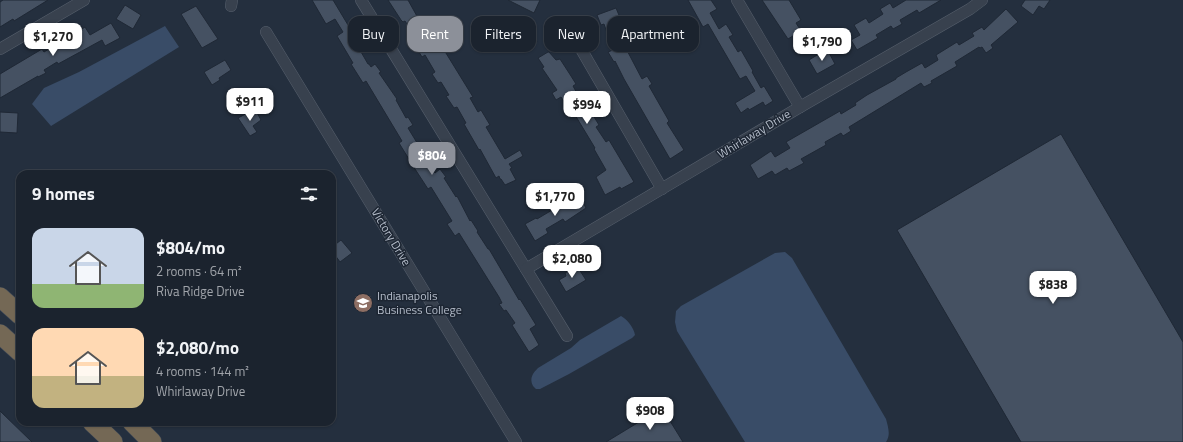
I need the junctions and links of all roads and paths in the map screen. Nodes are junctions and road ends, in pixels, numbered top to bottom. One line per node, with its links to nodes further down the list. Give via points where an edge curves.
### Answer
1 (84, 0): 6 (street)
2 (361, 0): 10 (street)
3 (737, 0): 8 (street)
4 (982, 0): 8 (street, Whirlaway Drive)
5 (266, 32): 20 (street, Victory Drive)
6 (0, 49)
7 (583, 52): 9 (street)
8 (800, 107): 9 (street, Whirlaway Drive)
9 (662, 189): 10 (street, Whirlaway Drive)
10 (526, 269): 14 (street)
11 (0, 297): 12 (highway)
12 (16, 311)
13 (0, 334): 15 (highway)
14 (568, 336)
15 (16, 348)
16 (96, 426): 18 (highway)
17 (136, 426): 19 (highway)
18 (113, 442)
19 (152, 442)
20 (516, 442)

